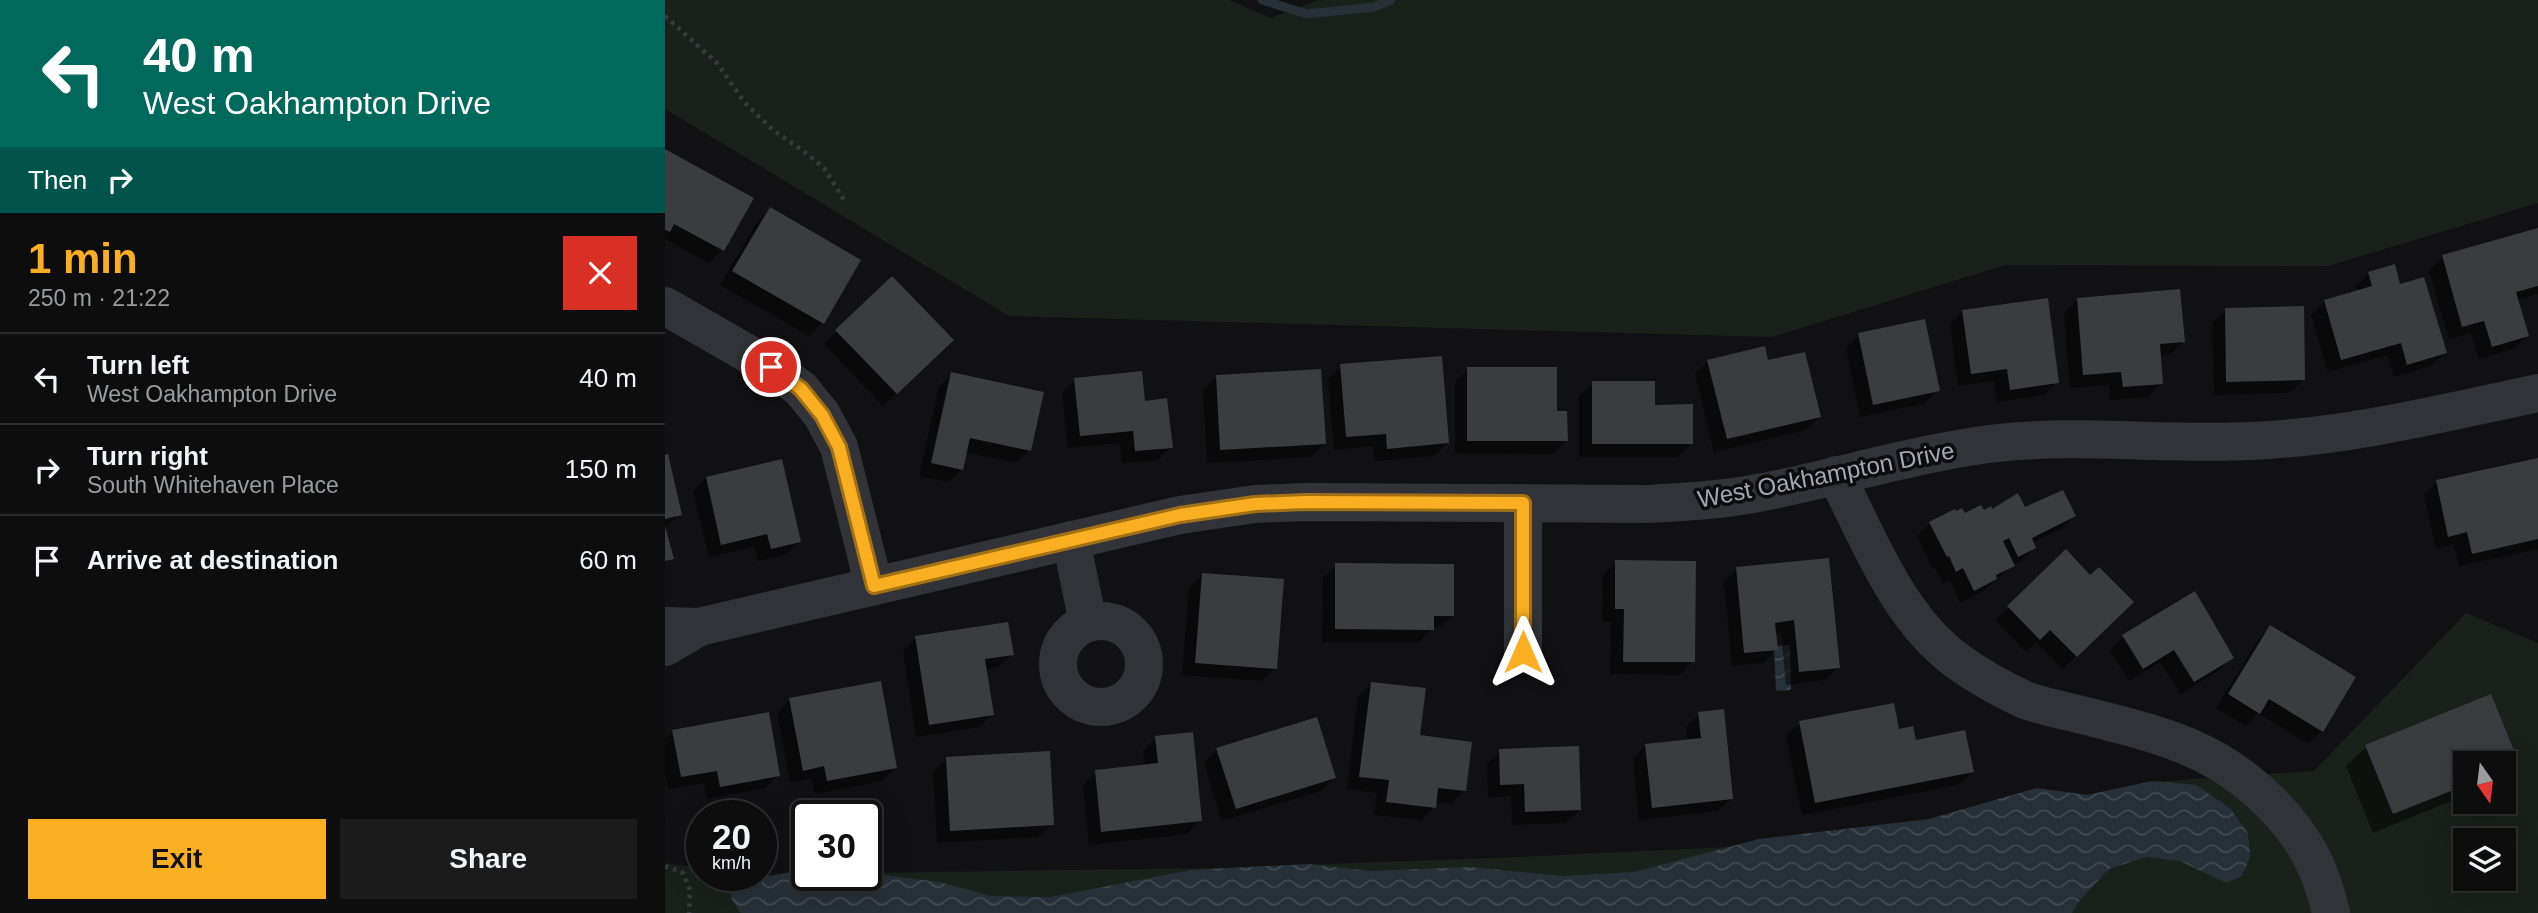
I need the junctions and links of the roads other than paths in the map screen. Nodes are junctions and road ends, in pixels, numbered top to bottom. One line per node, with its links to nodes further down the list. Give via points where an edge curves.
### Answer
1 (665, 306): 6 (street, via 771,367 801,389 822,415 839,447)
2 (2538, 393): 3 (street, West Oakhampton Drive, via 2311,438 2000,443 1931,452)
3 (1836, 475): 4 (street, West Oakhampton Drive, via 1698,501); 11 (street, via 1900,599 1954,658 1989,683 2028,701 2188,745 2226,765 2286,818 2309,850)
4 (1523, 503): 5 (street, West Oakhampton Drive, via 1255,504 1180,515); 10 (street)
5 (1071, 540): 6 (street, West Oakhampton Drive); 7 (street)
6 (874, 586): 8 (street, West Oakhampton Drive)
7 (1088, 623)
8 (682, 626): 9 (street, West Oakhampton Drive)
9 (665, 647)
10 (1523, 652)
11 (2331, 913)

